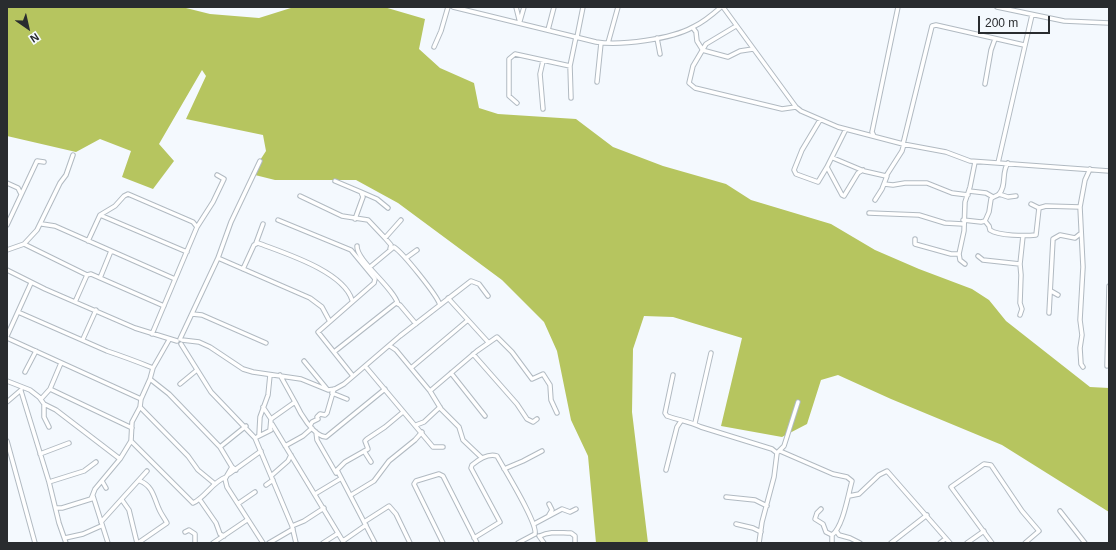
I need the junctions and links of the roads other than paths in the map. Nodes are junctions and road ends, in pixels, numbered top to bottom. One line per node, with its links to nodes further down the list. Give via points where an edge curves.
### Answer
1 (448, 7): 24 (street)
2 (453, 7): 11 (street)
3 (516, 7): 13 (street)
4 (524, 7): 13 (street)
5 (554, 7): 17 (street)
6 (583, 7): 18 (street)
7 (618, 7): 22 (street)
8 (722, 7): 15 (street); 16 (street)
9 (898, 7): 38 (street)
10 (997, 7): 12 (street)
11 (462, 8): 13 (street)
12 (1032, 15): 14 (street, via 1064,22); 23 (street)
13 (520, 22): 17 (street)
14 (1109, 23)
15 (736, 26): 25 (street, via 708,42); 26 (street)
16 (693, 28): 19 (street); 25 (street)
17 (548, 30): 18 (street)
18 (576, 37): 21 (street); 29 (street)
19 (656, 38): 22 (street); 27 (street)
20 (995, 39): 23 (street); 31 (street); 41 (street, via 936,25 931,27)
21 (601, 43): 22 (street); 30 (street)
22 (608, 43)
23 (1024, 45): 47 (street)
24 (434, 47)
25 (702, 49): 26 (street, via 728,57 740,51); 34 (street, via 689,81 693,87 782,109)
26 (753, 49): 34 (street)
27 (660, 54)
28 (542, 61): 29 (street); 33 (street, via 515,54 509,59 509,96); 35 (street, via 540,74)
29 (570, 66): 32 (street)
30 (597, 82)
31 (985, 84)
32 (571, 98)
33 (517, 103)
34 (796, 107): 36 (street)
35 (543, 109)
36 (820, 120): 37 (street); 49 (street, via 802,150 794,170 796,174 818,182)
37 (846, 128): 39 (street); 43 (street)
38 (872, 132): 39 (street); 40 (street)
39 (867, 135): 40 (street)
40 (874, 137): 41 (street)
41 (904, 144): 46 (street, via 946,152); 54 (street)
42 (73, 155): 79 (street)
43 (833, 158): 49 (street); 51 (street)
44 (260, 161): 98 (street, via 231,222)
45 (44, 162): 61 (street, via 37,161)
46 (975, 162): 47 (street); 60 (street)
47 (998, 163): 48 (street)
48 (1008, 163): 50 (street); 62 (street)
49 (827, 167): 51 (street, via 844,196 858,173)
50 (1090, 169): 52 (street); 69 (street, via 1085,180)
51 (863, 170): 54 (street)
52 (1109, 171)
53 (217, 176): 82 (street, via 224,179 221,187)
54 (887, 176): 57 (street)
55 (335, 181): 58 (street)
56 (7, 183): 61 (street, via 18,188)
57 (884, 184): 60 (street, via 927,183 946,191); 67 (street)
58 (361, 192): 59 (street); 65 (street)
59 (367, 193): 65 (street); 70 (street)
60 (968, 193): 66 (street, via 986,193); 78 (street)
61 (21, 194): 81 (street)
62 (999, 194): 64 (street); 66 (street)
63 (300, 196): 74 (street, via 342,216)
64 (1016, 196)
65 (363, 197): 74 (street)
66 (992, 197): 77 (street)
67 (875, 200)
68 (1031, 204): 71 (street)
69 (1080, 207): 71 (street); 83 (street)
70 (388, 208)
71 (1040, 208): 84 (street, via 1037,234)
72 (869, 214): 78 (street, via 919,215 945,223)
73 (100, 215): 82 (street, via 128,194 193,222); 87 (street); 95 (street)
74 (355, 219): 85 (street, via 368,220)
75 (278, 220): 114 (street, via 351,250 375,281)
76 (402, 220): 85 (street)
77 (984, 221): 78 (street); 84 (street, via 990,230 995,232)
78 (963, 222): 96 (street, via 964,231)
79 (42, 224): 87 (street, via 55,226); 89 (street)
80 (263, 224): 88 (street)
81 (7, 225)
82 (197, 227): 95 (street)
83 (1080, 234): 110 (street, via 1075,238 1060,235 1053,239); 143 (street, via 1083,267 1080,348)
84 (1023, 236): 101 (street)
85 (385, 238): 91 (street)
86 (915, 239): 96 (street, via 915,244 920,246)
87 (88, 241): 94 (street)
88 (256, 243): 103 (street); 114 (street, via 332,274 345,287)
89 (24, 244): 92 (street); 105 (street)
90 (357, 246): 102 (street, via 357,250)
91 (392, 247): 99 (street); 102 (street)
92 (7, 250)
93 (417, 250): 99 (street)
94 (112, 251): 106 (street); 107 (street)
95 (187, 252): 107 (street)
96 (959, 254): 100 (street, via 960,260)
97 (978, 256): 101 (street, via 983,260)
98 (218, 258): 103 (street); 122 (street)
99 (406, 258): 117 (street, via 436,296)
100 (965, 264)
101 (1020, 264): 123 (street)
102 (370, 268): 116 (street)
103 (243, 269): 124 (street, via 310,298 322,307)
104 (7, 270): 108 (street)
105 (87, 275): 106 (street); 115 (street)
106 (100, 278): 118 (street)
107 (175, 279): 118 (street)
108 (31, 283): 115 (street); 120 (street)
109 (1109, 286): 142 (street)
110 (1051, 291): 111 (street); 121 (street)
111 (1058, 295)
112 (488, 296): 113 (street, via 479,284 472,281)
113 (448, 298): 117 (street); 125 (street)
114 (352, 300): 124 (street)
115 (75, 302): 119 (street)
116 (398, 304): 126 (street); 136 (street, via 393,304)
117 (440, 305): 126 (street)
118 (164, 306): 127 (street)
119 (96, 310): 127 (street); 129 (street)
120 (18, 312): 128 (street); 129 (street)
121 (1049, 313)
122 (192, 314): 131 (street); 133 (street, via 202,315)
123 (1020, 315)
124 (329, 320): 136 (street, via 318,332)
125 (468, 320): 132 (street); 145 (street)
126 (416, 324): 134 (street)
127 (152, 334): 130 (street)
128 (7, 337): 135 (street)
129 (83, 339): 144 (street, via 125,359)
130 (170, 340): 131 (street); 144 (street)
131 (180, 341): 146 (street); 149 (street, via 199,342 243,369)
132 (488, 342): 138 (street); 176 (street, via 494,338 499,339 532,379 543,374 550,385 550,400)
133 (266, 343)
134 (390, 346): 141 (street); 145 (street)
135 (36, 351): 140 (street); 147 (street)
136 (334, 352): 152 (street)
137 (711, 353): 181 (street)
138 (473, 354): 148 (street); 178 (street, via 527,419 533,422)
139 (304, 361): 155 (street)
140 (61, 363): 159 (street); 166 (street)
141 (365, 366): 152 (street); 162 (street)
142 (1107, 366)
143 (1083, 367)
144 (153, 368): 153 (street)
145 (411, 368): 163 (street)
146 (197, 370): 156 (street); 184 (street, via 220,403)
147 (25, 372)
148 (451, 373): 163 (street); 177 (street)
149 (270, 375): 150 (street); 173 (street, via 268,395)
150 (280, 375): 157 (street); 169 (street)
151 (673, 375): 180 (street, via 666,412 667,416)
152 (353, 376): 161 (street)
153 (150, 379): 166 (street); 197 (street, via 169,394)
154 (7, 381): 158 (street)
155 (321, 381): 157 (street); 160 (street)
156 (180, 384)
157 (317, 385): 160 (street)
158 (21, 389): 165 (street, via 30,390); 168 (street); 203 (street)
159 (50, 389): 165 (street); 187 (street)
160 (328, 389): 161 (street); 164 (street)
161 (334, 389): 164 (street)
162 (385, 389): 175 (street); 190 (street, via 327,436)
163 (430, 391): 174 (street)
164 (332, 394): 167 (street); 186 (street, via 327,413 320,414 318,419 312,422)
165 (41, 399): 171 (street)
166 (142, 399): 172 (street)
167 (347, 399)
168 (7, 402)
169 (295, 402): 179 (street); 186 (street)
170 (798, 402): 202 (street, via 784,446)
171 (44, 404): 185 (street, via 44,417); 206 (street, via 59,412)
172 (140, 407): 187 (street); 225 (street, via 188,456 198,470)
173 (263, 407): 179 (street); 192 (street)
174 (440, 407): 183 (street, via 424,422); 205 (street, via 459,427 464,440)
175 (402, 412): 183 (street); 200 (street, via 366,439 368,447)
176 (557, 412)
177 (485, 416)
178 (537, 418)
179 (271, 420): 182 (street)
180 (681, 420): 181 (street); 214 (street)
181 (695, 422): 202 (street, via 701,427)
182 (272, 424): 188 (street); 189 (street)
183 (416, 425): 191 (street)
184 (246, 426): 192 (street); 197 (street)
185 (49, 427)
186 (311, 427): 190 (street); 196 (street, via 303,436)
187 (132, 428): 194 (street)
188 (276, 429): 189 (street); 196 (street)
189 (270, 430): 192 (street)
190 (316, 432): 216 (street, via 317,440)
191 (422, 432): 198 (street, via 434,447); 230 (street, via 389,461 374,481)
192 (257, 436): 199 (street)
193 (7, 441): 268 (street)
194 (131, 441): 206 (street); 235 (street, via 190,501 193,503)
195 (69, 443): 203 (street)
196 (285, 446): 204 (street)
197 (220, 447): 211 (street)
198 (443, 447)
199 (261, 451): 213 (street); 218 (street)
200 (364, 451): 210 (street); 216 (street, via 339,467)
201 (542, 451): 212 (street)
202 (778, 452): 232 (street, via 850,479 852,481); 239 (street)
203 (40, 454): 222 (street)
204 (291, 455): 208 (street); 209 (street)
205 (482, 458): 212 (street, via 496,456); 264 (street, via 472,465 472,470 500,522)
206 (120, 459): 223 (street)
207 (96, 462): 222 (street, via 84,471)
208 (288, 462): 209 (street); 218 (street)
209 (294, 462): 229 (street)
210 (371, 462)
211 (232, 467): 213 (street); 217 (street)
212 (504, 469): 251 (street)
213 (236, 470): 217 (street)
214 (666, 470)
215 (147, 471): 221 (street)
216 (337, 473): 220 (street)
217 (227, 476): 219 (street); 224 (street)
218 (272, 478): 226 (street); 253 (street)
219 (221, 479): 224 (street); 225 (street)
220 (340, 479): 229 (street); 230 (street)
221 (140, 481): 234 (street); 271 (street, via 152,491 167,524)
222 (49, 482): 240 (street)
223 (102, 482): 227 (street); 231 (street)
224 (225, 482): 236 (street)
225 (215, 484): 235 (street)
226 (266, 485)
227 (106, 488)
228 (255, 492): 236 (street)
229 (315, 494): 241 (street)
230 (351, 495): 249 (street)
231 (92, 496): 240 (street, via 80,503); 250 (street)
232 (849, 496): 247 (street, via 859,494 887,471); 257 (street)
233 (726, 497): 239 (street, via 755,500)
234 (122, 500): 250 (street); 271 (street, via 129,510)
235 (200, 500): 261 (street, via 213,518 220,534)
236 (239, 504): 248 (street)
237 (549, 504): 246 (street, via 552,510)
238 (565, 504): 242 (street)
239 (767, 506): 256 (street)
240 (56, 508): 263 (street)
241 (324, 508): 253 (street); 258 (street)
242 (562, 509): 244 (street, via 570,512); 246 (street)
243 (821, 509): 260 (street, via 815,518 823,524 826,532)
244 (576, 510)
245 (1060, 511): 293 (street)
246 (549, 515): 251 (street)
247 (927, 516): 265 (street); 267 (street)
248 (247, 520): 261 (street); 274 (street)
249 (365, 523): 266 (street); 278 (street); 279 (street, via 389,506 396,514)
250 (101, 524): 263 (street, via 83,534); 270 (street)
251 (534, 524): 259 (street)
252 (736, 524): 256 (street)
253 (293, 527): 275 (street); 276 (street)
254 (984, 531): 290 (street); 291 (street); 292 (street, via 951,487 984,464 991,465 1039,531)
255 (185, 532): 272 (street, via 189,530 195,534)
256 (761, 532): 285 (street)
257 (837, 532): 260 (street); 287 (street)
258 (337, 534): 266 (street); 277 (street)
259 (535, 534): 262 (street); 282 (street)
260 (832, 535): 286 (street)
261 (224, 536): 273 (street)
262 (540, 536): 283 (street); 284 (street, via 551,532 571,533 575,536)
263 (65, 538): 269 (street)
264 (474, 538): 280 (street, via 443,476 439,474 416,481 414,484); 281 (street)
265 (945, 538): 288 (street); 289 (street)
266 (343, 542)
267 (893, 542)
268 (35, 543)
269 (66, 543)
270 (108, 543)
271 (138, 543)
272 (195, 543)
273 (213, 543)
274 (263, 543)
275 (269, 543)
276 (296, 543)
277 (323, 543)
278 (375, 543)
279 (410, 543)
280 (443, 543)
281 (477, 543)
282 (518, 543)
283 (544, 543)
284 (575, 543)
285 (759, 543)
286 (832, 543)
287 (860, 543)
288 (940, 543)
289 (950, 543)
290 (967, 543)
291 (992, 543)
292 (1025, 543)
293 (1085, 543)

